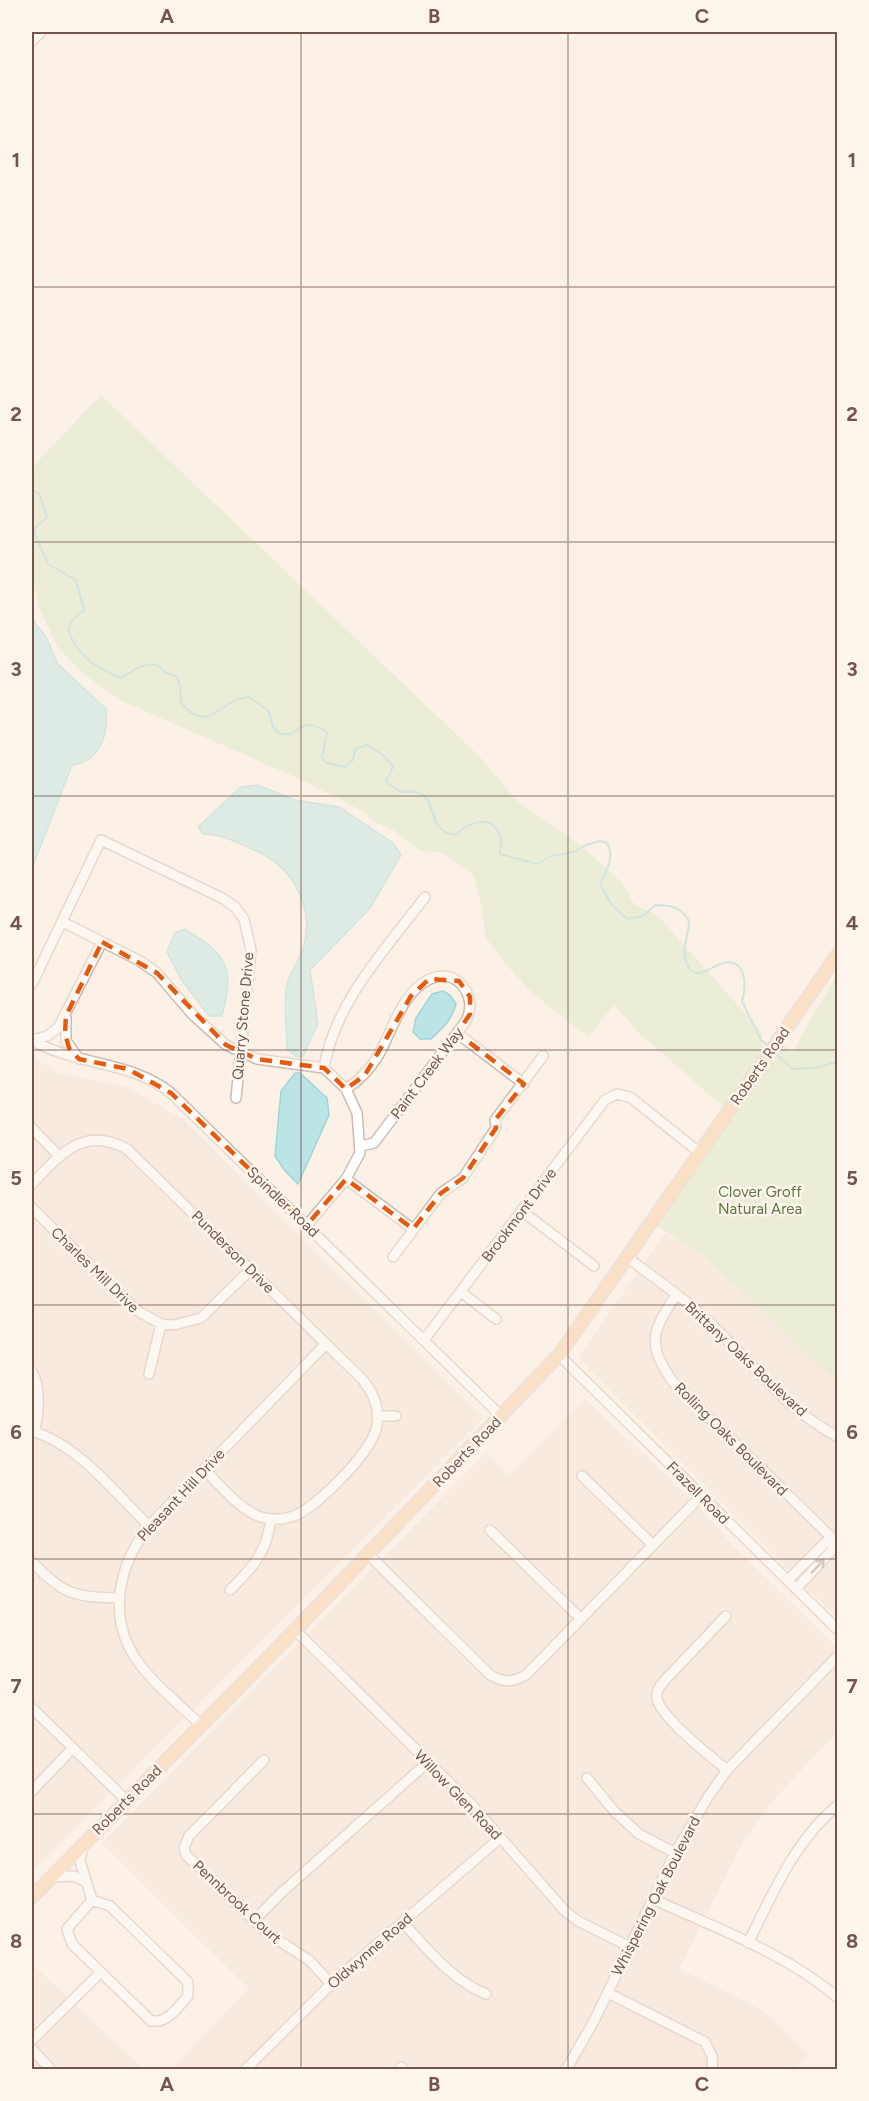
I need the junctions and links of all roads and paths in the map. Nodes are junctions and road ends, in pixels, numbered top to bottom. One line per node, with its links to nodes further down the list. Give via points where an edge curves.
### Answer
1 (41, 32): 2 (street)
2 (32, 41)
3 (424, 897): 14 (street, via 355,990 337,1023)
4 (63, 922): 5 (street); 7 (street); 11 (street, Quarry Stone Drive, via 101,840 235,907 244,919 251,950)
5 (102, 942): 8 (street); 11 (street, via 157,973 212,1035)
6 (837, 954): 20 (main road, Roberts Road)
7 (32, 984)
8 (66, 1016): 10 (street, via 52,1033); 13 (street, via 66,1041)
9 (457, 1033): 15 (street); 16 (street, Paint Creek Way, via 471,1007 466,987 451,978 429,979 411,996 378,1057); 19 (street, Paint Creek Way, via 374,1143)
10 (32, 1040): 13 (street, Spindler Road, via 56,1053)
11 (238, 1051): 14 (street, via 257,1059); 17 (street, Quarry Stone Drive)
12 (543, 1056): 15 (street)
13 (80, 1059): 26 (street, Spindler Road, via 128,1069 163,1087)
14 (324, 1068): 16 (street)
15 (524, 1084): 27 (street, via 495,1120 496,1128 463,1178 441,1193)
16 (346, 1089): 19 (street, via 357,1113)
17 (236, 1098)
18 (32, 1128): 21 (street)
19 (361, 1146): 22 (street)
20 (700, 1153): 25 (street, Brookmont Drive, via 616,1089); 29 (main road, Roberts Road)
21 (59, 1156): 23 (street, Punderson Drive); 31 (street, Punderson Drive, via 90,1140 110,1141 127,1149)
22 (346, 1179): 26 (street); 27 (street)
23 (32, 1184)
24 (32, 1208): 35 (street, Charles Mill Drive, via 136,1310)
25 (522, 1211): 30 (street); 32 (street, Brookmont Drive)
26 (307, 1225): 36 (street, Spindler Road)
27 (413, 1229): 28 (street)
28 (393, 1257)
29 (627, 1257): 33 (street, Brittany Oaks Boulevard); 38 (main road, Roberts Road)
30 (594, 1266)
31 (251, 1269): 35 (street, via 201,1318 188,1323); 37 (street, Punderson Drive)
32 (461, 1292): 34 (street); 36 (street, Brookmont Drive)
33 (676, 1295): 45 (street, Brittany Oaks Boulevard, via 813,1423); 52 (street, Rolling Oaks Boulevard, via 654,1337 658,1360 673,1382)
34 (496, 1319)
35 (161, 1324): 40 (street)
36 (424, 1340): 43 (street, Spindler Road)
37 (326, 1344): 41 (street, Punderson Drive, via 374,1395); 46 (street, Pleasant Hill Drive)
38 (559, 1355): 43 (main road, Roberts Road); 48 (street, Frazell Road)
39 (32, 1372): 44 (street, via 36,1378 38,1419)
40 (149, 1374)
41 (378, 1416): 42 (street); 49 (street, via 367,1450 314,1504 294,1516)
42 (396, 1416)
43 (502, 1417): 54 (main road, Roberts Road)
44 (33, 1431): 50 (street, via 79,1458)
45 (837, 1437)
46 (204, 1469): 49 (street, via 241,1505); 50 (street, Pleasant Hill Drive)
47 (582, 1476): 53 (street)
48 (701, 1496): 53 (street); 56 (street, Frazell Road)
49 (271, 1519): 58 (street, via 264,1551)
50 (149, 1526): 59 (street, Pleasant Hill Drive, via 127,1559)
51 (490, 1530): 61 (street)
52 (835, 1542): 56 (street, via 826,1542); 57 (street, one-way to 52, via 833,1550)
53 (653, 1545): 61 (street)
54 (368, 1554): 61 (street, via 489,1674 507,1682 527,1674); 63 (main road, Roberts Road)
55 (32, 1563): 59 (street, via 55,1585 72,1594)
56 (788, 1581): 57 (street, Frazell Road)
57 (796, 1589): 62 (street, Frazell Road)
58 (230, 1590)
59 (119, 1598): 66 (street, Pleasant Hill Drive, via 127,1640 136,1660)
60 (726, 1616): 70 (street, via 658,1688 657,1697 660,1706 684,1732)
61 (581, 1619)
62 (837, 1629)
63 (295, 1630): 66 (main road, Roberts Road); 69 (street, Willow Glen Road)
64 (837, 1656): 70 (street, Whispering Oak Boulevard)
65 (32, 1708): 67 (street)
66 (201, 1725): 73 (main road, Roberts Road)
67 (73, 1748): 72 (street); 73 (street)
68 (264, 1760): 83 (street, Pennbrook Court, via 189,1836 184,1848 190,1860)
69 (428, 1762): 75 (street, Willow Glen Road); 83 (street)
70 (727, 1770): 77 (street, Whispering Oak Boulevard)
71 (587, 1778): 77 (street, via 639,1834)
72 (32, 1791)
73 (126, 1800): 76 (main road, Roberts Road)
74 (837, 1805): 85 (street, via 787,1868)
75 (500, 1838): 84 (street, Oldwynne Road); 86 (street, Willow Glen Road, via 565,1911)
76 (84, 1844): 78 (main road, Roberts Road); 79 (street, via 80,1861)
77 (675, 1853): 81 (street, Whispering Oak Boulevard)
78 (51, 1877): 79 (street, via 74,1876); 80 (main road, Roberts Road)
79 (86, 1882): 82 (street)
80 (32, 1897)
81 (653, 1899): 85 (street); 86 (street, Whispering Oak Boulevard)
82 (92, 1900): 87 (street, via 67,1929 72,1944); 87 (street, via 110,1906 188,1983 190,1990 166,2019 151,2021)
83 (254, 1921): 88 (street, Pennbrook Court, via 282,1945 310,1961)
84 (403, 1923): 88 (street, Oldwynne Road); 90 (street, via 453,1975)
85 (747, 1943): 91 (street, via 803,1973)
86 (630, 1947): 89 (street, Whispering Oak Boulevard)
87 (100, 1972): 92 (street)
88 (331, 1984): 95 (street, Oldwynne Road)
89 (608, 1993): 96 (street, Whispering Oak Boulevard); 97 (street, via 705,2042)
90 (486, 1994)
91 (837, 1998)
92 (32, 2040)
93 (32, 2049): 94 (street)
94 (51, 2070)
95 (245, 2070)
96 (566, 2070)
97 (713, 2070)

